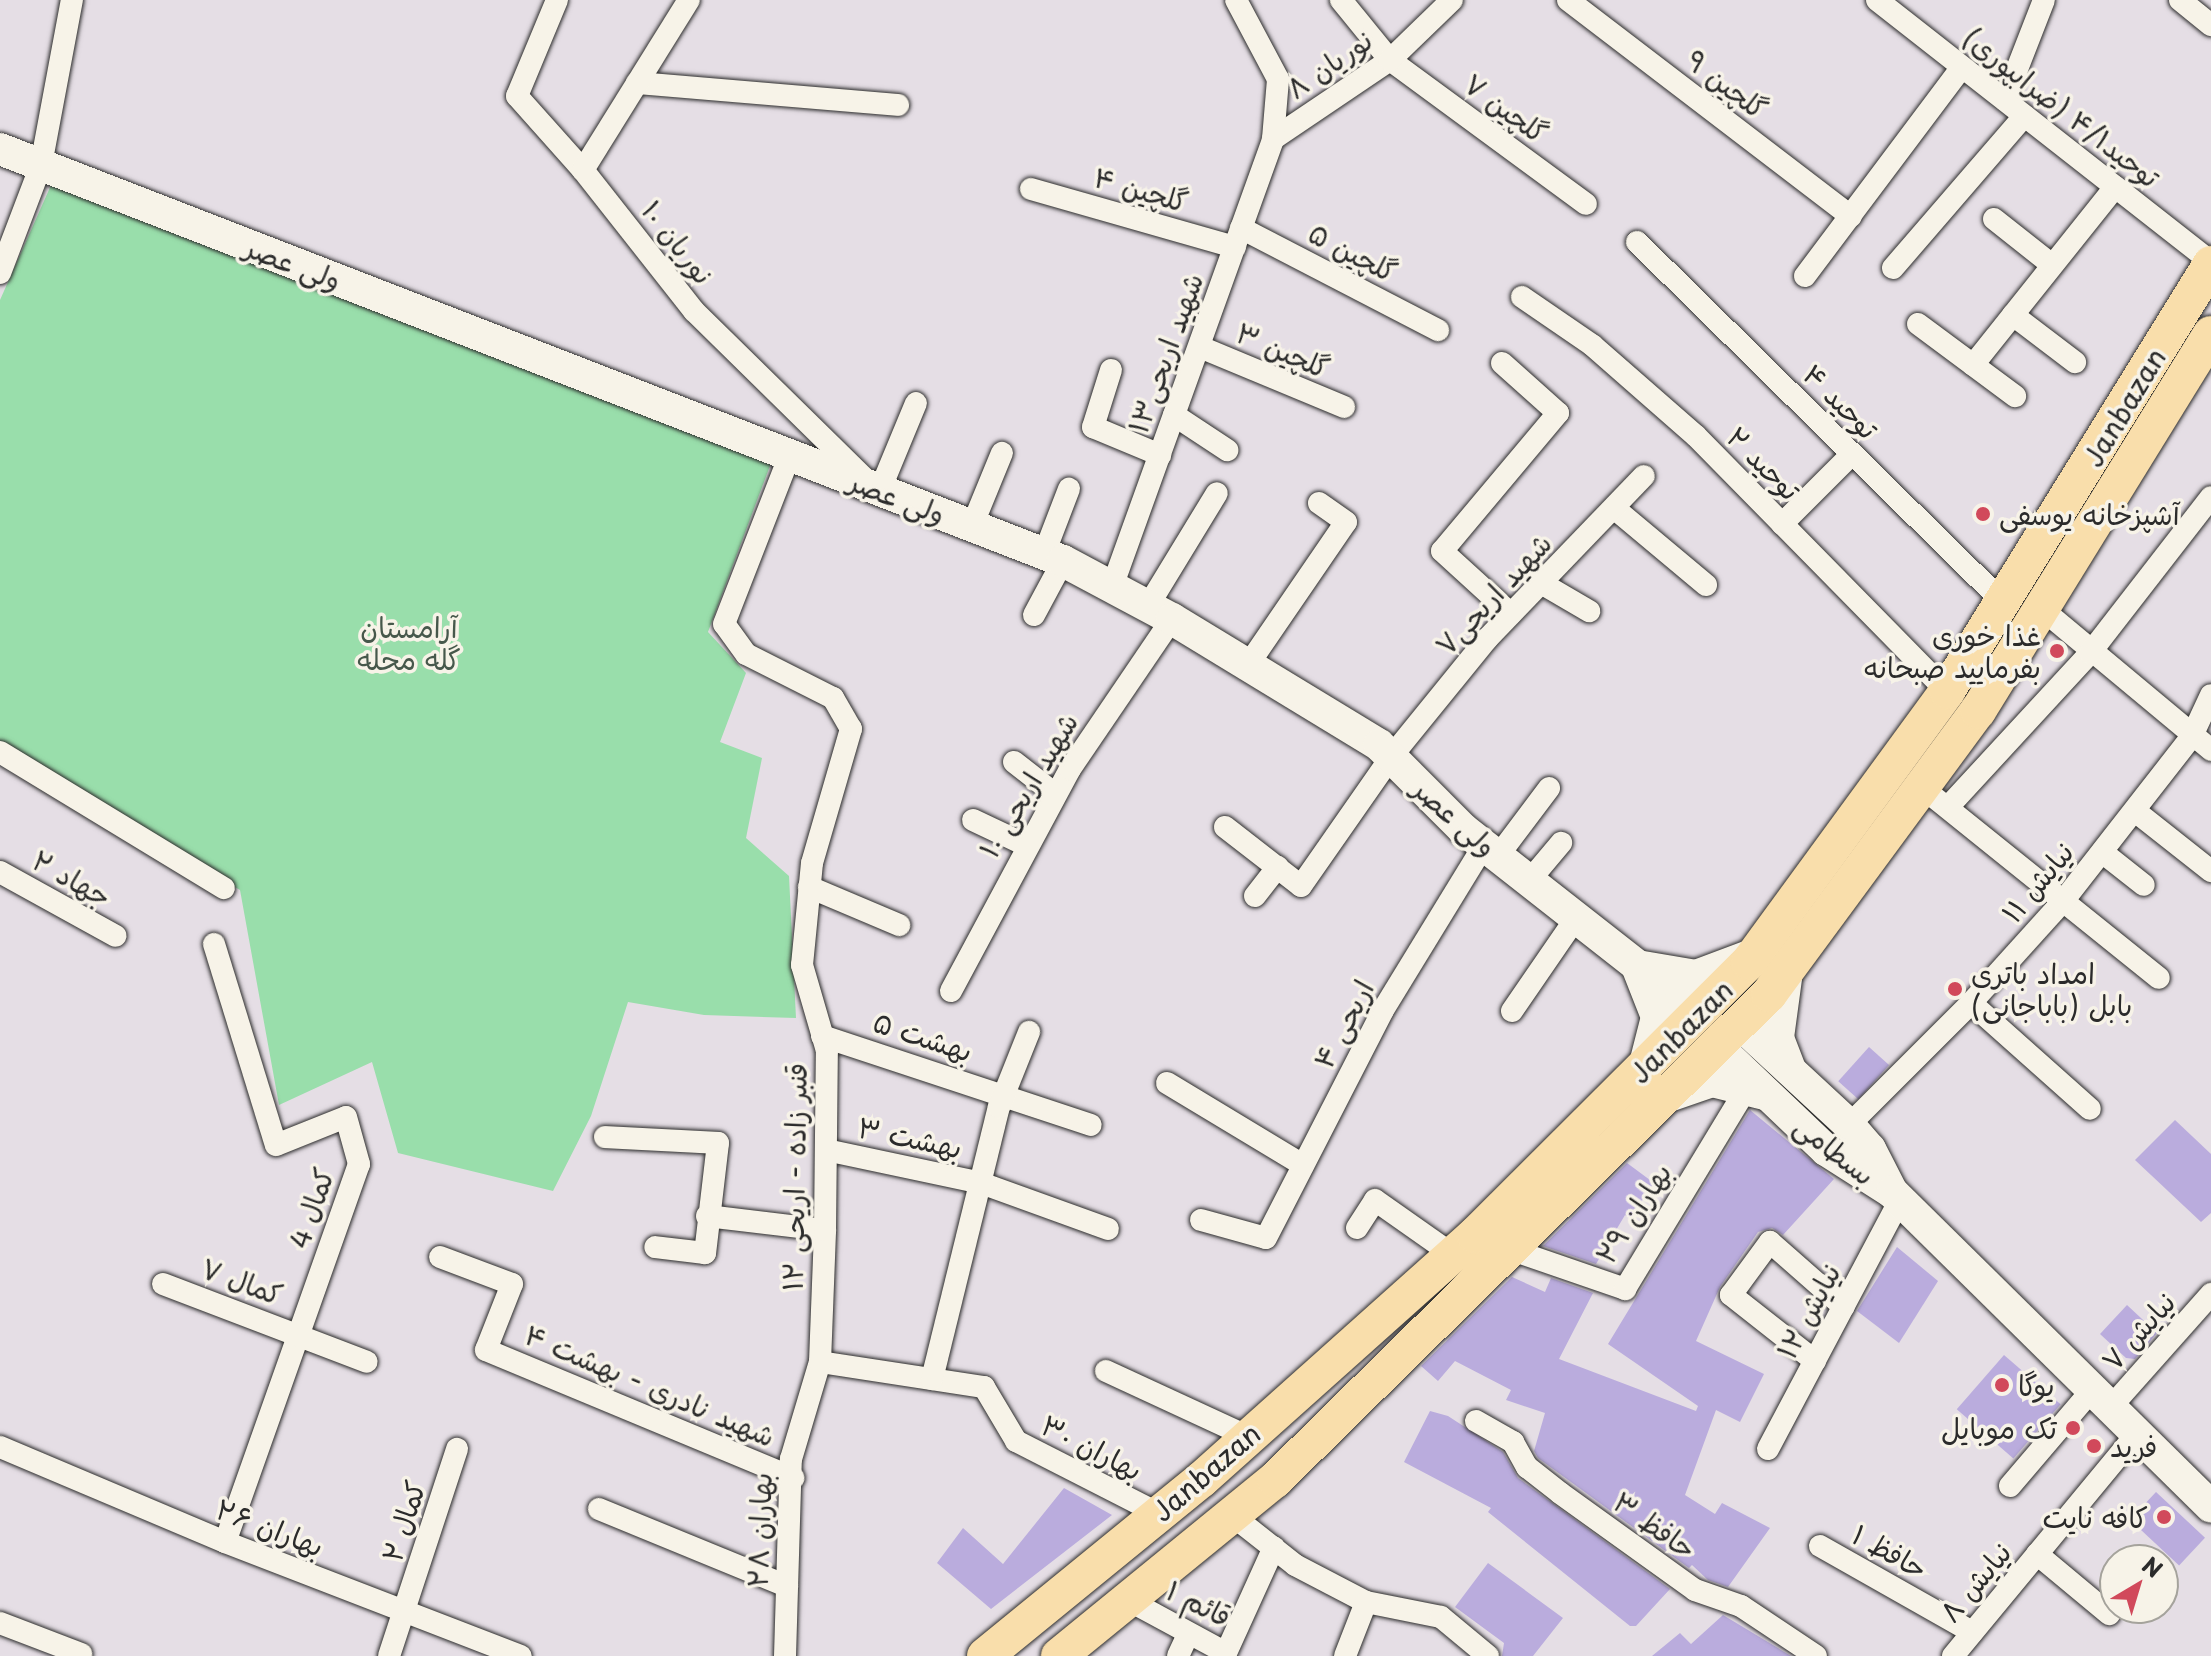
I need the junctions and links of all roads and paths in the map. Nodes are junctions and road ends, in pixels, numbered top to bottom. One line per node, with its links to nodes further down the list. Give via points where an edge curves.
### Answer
1 (72, 0): 20 (street)
2 (557, 0): 21 (street, نوریان ۱۰, via 517,96)
3 (689, 0): 14 (street)
4 (1236, 0): 18 (street, شهید اریحی۱۳, via 1278,79)
5 (1341, 0): 12 (street, گلچین ۷)
6 (1452, 0): 12 (street, نوریان ۸)
7 (1568, 0): 25 (street, گلچین ۹)
8 (1877, 0): 13 (street, توحید۴/۱ (ضرابپوری))
9 (2044, 0): 15 (street)
10 (2180, 0): 11 (street)
11 (2211, 25)
12 (1390, 60): 18 (street, نوریان ۸); 24 (street, گلچین ۷)
13 (1962, 67): 15 (street, توحید۴/۱ (ضرابپوری)); 25 (street)
14 (637, 83): 16 (street); 21 (street)
15 (2005, 100): 17 (street, توحید۴/۱ (ضرابپوری))
16 (898, 105)
17 (2024, 116): 22 (street, توحید۴/۱ (ضرابپوری)); 31 (street)
18 (1273, 139): 27 (street, شهید اریحی۱۳)
19 (0, 149): 20 (main road, ولی عصر)
20 (41, 165): 32 (street); 51 (main road, ولی عصر)
21 (583, 170): 54 (street, نوریان ۱۰, via 694,311)
22 (2115, 187): 29 (street, توحید۴/۱ (ضرابپوری)); 30 (street)
23 (1031, 189): 27 (street, گلچین ۴)
24 (1586, 204)
25 (1851, 216): 33 (street)
26 (1994, 219): 30 (street)
27 (1238, 238): 37 (street, گلچین ۵); 39 (street, شهید اریحی۱۳)
28 (1637, 242): 50 (street, توحید ۴)
29 (2211, 263): 66 (highway, Janbazan)
30 (2052, 265): 35 (street)
31 (1893, 268)
32 (0, 273)
33 (1805, 276)
34 (1522, 297): 60 (street, توحید ۲, via 1592,345 1696,436)
35 (2013, 315): 40 (street); 42 (street)
36 (1918, 324): 42 (street)
37 (1438, 330)
38 (2211, 334): 67 (highway, Janbazan)
39 (1200, 347): 46 (street, گلچین ۳); 47 (street, شهید اریحی۱۳)
40 (2075, 362)
41 (1502, 363): 70 (street, via 1558,413 1442,551)
42 (1973, 365): 44 (street)
43 (1111, 370): 52 (street, via 1093,427)
44 (2015, 396)
45 (916, 403): 54 (street)
46 (1344, 407)
47 (1174, 415): 48 (street); 52 (street, شهید اریحی۱۳)
48 (1227, 450)
49 (1002, 453): 61 (street)
50 (1852, 454): 60 (street); 66 (street, توحید ۴)
51 (790, 455): 54 (main road, ولی عصر); 96 (street, قنبر زاده - اریحی ۱۲, via 724,624 746,654 833,698 851,729)
52 (1160, 455): 65 (street, شهید اریحی۱۳)
53 (1644, 476): 59 (street, شهید اریحی۷)
54 (877, 489): 61 (main road, ولی عصر)
55 (1069, 489): 62 (street)
56 (1217, 493): 69 (street, شهید اریحی ۱۰)
57 (2211, 497): 72 (street)
58 (1319, 503): 73 (street, via 1346,522)
59 (1614, 508): 63 (street, شهید اریحی۷); 64 (street)
60 (1782, 524): 74 (street, توحید ۲)
61 (972, 526): 62 (main road, ولی عصر)
62 (1053, 557): 65 (main road, ولی عصر); 71 (street)
63 (1541, 583): 68 (street); 70 (street, شهید اریحی۷)
64 (1706, 585)
65 (1112, 587): 69 (main road, ولی عصر)
66 (2003, 602): 74 (highway, Janbazan)
67 (2042, 609): 72 (street); 83 (highway, Janbazan)
68 (1589, 611)
69 (1160, 613): 73 (main road, ولی عصر); 82 (street, شهید اریحی ۱۰)
70 (1511, 614): 79 (street, شهید اریحی۷)
71 (1034, 615)
72 (2090, 653): 76 (street); 83 (street)
73 (1248, 665): 79 (main road, ولی عصر)
74 (1947, 691): 104 (highway, Janbazan)
75 (2211, 695): 76 (street, نیایش ۱۱)
76 (2192, 736): 77 (street); 84 (street, نیایش ۱۱)
77 (2211, 750)
78 (0, 752): 97 (street)
79 (1391, 757): 89 (main road, ولی عصر); 91 (street, شهید اریحی۷, via 1301,886)
80 (1014, 762): 82 (street)
81 (1549, 788): 89 (street, اریحی ۴)
82 (1055, 794): 88 (street, شهید اریحی ۱۰)
83 (1934, 798): 99 (street); 106 (highway, Janbazan)
84 (2135, 811): 90 (street, نیایش ۱۱); 92 (street)
85 (973, 820): 88 (street)
86 (1225, 827): 91 (street)
87 (1561, 843): 94 (street)
88 (1026, 845): 108 (street, شهید اریحی ۱۰)
89 (1491, 850): 94 (main road, ولی عصر); 126 (street, اریحی ۴, via 1383,1010)
90 (2102, 852): 95 (street); 99 (street, نیایش ۱۱)
91 (1278, 867): 98 (street)
92 (2211, 871)
93 (0, 872): 102 (street, جهاد ۲)
94 (1529, 881): 100 (main road, ولی عصر)
95 (2144, 885)
96 (809, 887): 101 (street); 113 (street, قنبر زاده - اریحی ۱۲, via 802,965)
97 (224, 888)
98 (1255, 896)
99 (2064, 900): 107 (street); 109 (street, نیایش ۱۱)
100 (1576, 918): 105 (main road, ولی عصر); 110 (street)
101 (899, 925)
102 (116, 936)
103 (214, 944): 141 (street, کمال 4, via 276,1145 346,1117 359,1164)
104 (1756, 952): 105 (main road, via 1716,973 1696,976); 111 (highway, Janbazan)
105 (1637, 966): 111 (main road, ولی عصر); 115 (main road, via 1657,1017)
106 (1787, 971): 114 (highway, Janbazan); 116 (main road, via 1778,1038)
107 (2159, 978)
108 (951, 991)
109 (1971, 1003): 121 (street); 123 (street, نیایش ۱۱)
110 (1512, 1011)
111 (1699, 1014): 115 (highway, Janbazan)
112 (1029, 1032): 119 (street)
113 (822, 1036): 119 (street, بهشت ۵); 125 (street, قنبر زاده - اریحی ۱۲, via 827,1051)
114 (1730, 1036): 116 (main road, بسطامی); 118 (main road, بسطامی); 120 (highway, Janbazan)
115 (1643, 1069): 136 (highway, Janbazan)
116 (1791, 1072): 123 (main road, بسطامی)
117 (1167, 1083): 126 (street)
118 (1756, 1085): 120 (main road, via 1712,1081); 128 (main road, بسطامی, via 1826,1150); 135 (street, بهاران ۲۹, via 1625,1289)
119 (1005, 1094): 122 (street, بهشت ۵); 127 (street)
120 (1669, 1096): 135 (highway, Janbazan)
121 (2090, 1109)
122 (1091, 1125)
123 (1849, 1125): 128 (main road, بسطامی, via 1870,1149)
124 (605, 1137): 129 (street, via 718,1143)
125 (826, 1150): 127 (street, بهشت ۳); 133 (street, قنبر زاده - اریحی ۱۲)
126 (1303, 1165): 130 (street, اریحی ۴, via 1266,1238)
127 (981, 1183): 132 (street, بهشت ۳); 146 (street)
128 (1896, 1196): 140 (street, نیایش ۱۲); 147 (main road)
129 (707, 1216): 133 (street); 134 (street, via 705,1253)
130 (1201, 1220)
131 (1357, 1228): 136 (street, via 1375,1200)
132 (1108, 1229)
133 (825, 1230): 144 (street, قنبر زاده - اریحی ۱۲)
134 (655, 1247)
135 (1512, 1250): 159 (highway, Janbazan)
136 (1453, 1255): 150 (highway, Janbazan)
137 (440, 1257): 154 (street, شهید نادری - بهشت ۴, via 512,1284 486,1350)
138 (163, 1284): 141 (street, کمال ۷)
139 (2211, 1294): 147 (street, نیایش ۷)
140 (1844, 1307): 142 (street, نیایش ۱۲); 142 (street, via 1770,1242 1731,1295)
141 (299, 1334): 143 (street, کمال ۷); 160 (street, کمال 4)
142 (1815, 1361): 153 (street, نیایش ۱۲)
143 (367, 1362)
144 (820, 1362): 146 (street); 154 (street, بهاران ۲۸, via 800,1414 791,1459)
145 (1106, 1371): 150 (street)
146 (932, 1379): 158 (street, بهاران ۳۰, via 984,1387 1016,1441)
147 (2100, 1400): 149 (main road); 155 (street, نیایش ۷)
148 (1476, 1421): 180 (street, حافظ ۳, via 1513,1442 1527,1467 1695,1590 1741,1606)
149 (2136, 1435): 156 (main road); 163 (street, نیایش ۸)
150 (1249, 1437): 158 (highway, Janbazan)
151 (0, 1447): 160 (street, بهاران ۲۶)
152 (457, 1449): 168 (street, کمال ۲)
153 (1768, 1449)
154 (793, 1478): 164 (street, بهاران ۲۸)
155 (2010, 1486)
156 (2211, 1507)
157 (599, 1509): 164 (street)
158 (1159, 1514): 176 (highway, Janbazan)
159 (1233, 1516): 162 (street); 165 (highway, Janbazan)
160 (225, 1542): 168 (street, بهاران ۲۶)
161 (1820, 1546): 170 (street, حافظ ۱)
162 (1274, 1547): 166 (street, via 1295,1565); 171 (street, قائم ۱, via 1226,1653)
163 (2037, 1554): 167 (street); 170 (street, نیایش ۸)
164 (787, 1586): 175 (street, بهاران ۲۸)
165 (1130, 1601): 171 (street, قائم ۱); 177 (highway, Janbazan)
166 (1366, 1602): 178 (street); 179 (street, via 1441,1617)
167 (2099, 1606)
168 (405, 1611): 173 (street, کمال ۲); 174 (street, بهاران ۲۶)
169 (0, 1623): 172 (street)
170 (1972, 1632): 181 (street, نیایش ۸)
171 (1183, 1646)
172 (81, 1654)
173 (389, 1656)
174 (521, 1656)
175 (785, 1656)
176 (985, 1656)
177 (1059, 1656)
178 (1345, 1656)
179 (1488, 1656)
180 (1816, 1656)
181 (1953, 1656)

